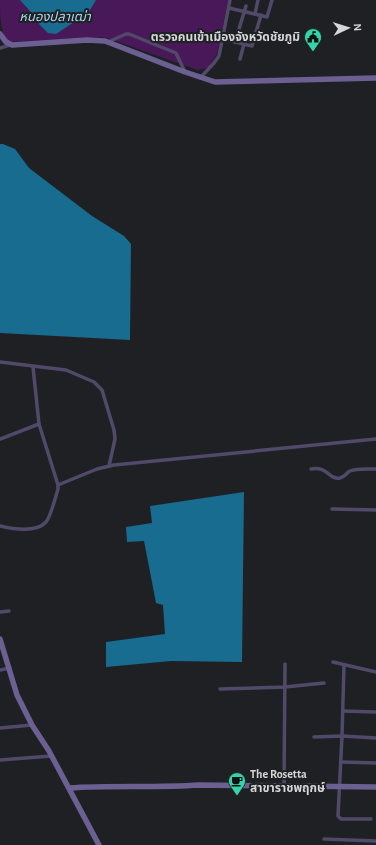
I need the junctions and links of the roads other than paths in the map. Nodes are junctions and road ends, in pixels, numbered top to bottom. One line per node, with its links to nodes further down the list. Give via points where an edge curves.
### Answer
1 (230, 0): 5 (street)
2 (258, 0): 7 (street)
3 (272, 0): 8 (street, via 267,17)
4 (246, 6): 6 (street)
5 (229, 8): 6 (street); 10 (street)
6 (244, 12): 7 (street); 12 (street)
7 (255, 14): 8 (street)
8 (261, 16): 14 (street, via 252,46)
9 (0, 34): 13 (street, via 6,42)
10 (223, 39): 12 (street); 18 (street, via 219,56)
11 (108, 42): 13 (street, via 97,39); 17 (street); 17 (street, via 130,34 176,53)
12 (235, 42): 14 (street)
13 (12, 44): 15 (street)
14 (244, 44): 16 (street)
15 (0, 48)
16 (240, 59)
17 (185, 72): 18 (street)
18 (201, 77): 19 (street, via 215,82)
19 (376, 78)
20 (0, 362): 21 (street)
21 (33, 367): 22 (street); 25 (street, via 66,370 94,382 102,390 114,430)
22 (39, 424): 23 (street); 28 (street)
23 (0, 439)
24 (376, 439): 25 (street)
25 (109, 466): 28 (street)
26 (376, 468): 27 (street, via 350,471 339,478 333,478 318,468)
27 (311, 469)
28 (58, 485): 31 (street, via 47,522 40,527 9,529)
29 (332, 509): 30 (street)
30 (376, 510)
31 (0, 526)
32 (9, 611): 33 (street)
33 (0, 612)
34 (0, 639): 38 (street)
35 (333, 662): 37 (street)
36 (285, 664): 42 (street)
37 (344, 664): 40 (street); 44 (street)
38 (10, 668): 39 (street); 46 (street, via 17,695)
39 (0, 670)
40 (376, 672)
41 (324, 683): 42 (street)
42 (285, 687): 43 (street); 55 (street)
43 (220, 689)
44 (343, 711): 45 (street); 48 (street)
45 (376, 712)
46 (32, 725): 47 (street); 51 (street)
47 (0, 728)
48 (342, 736): 49 (street); 50 (street); 53 (street)
49 (314, 737)
50 (376, 738)
51 (51, 756): 52 (street); 58 (street)
52 (0, 760)
53 (341, 762): 54 (street); 56 (street)
54 (376, 763)
55 (284, 787): 56 (street); 58 (street)
56 (340, 787): 57 (street); 59 (street, via 339,818)
57 (376, 787)
58 (69, 788): 62 (street)
59 (371, 819)
60 (324, 839): 61 (street)
61 (376, 841)
62 (99, 845)

